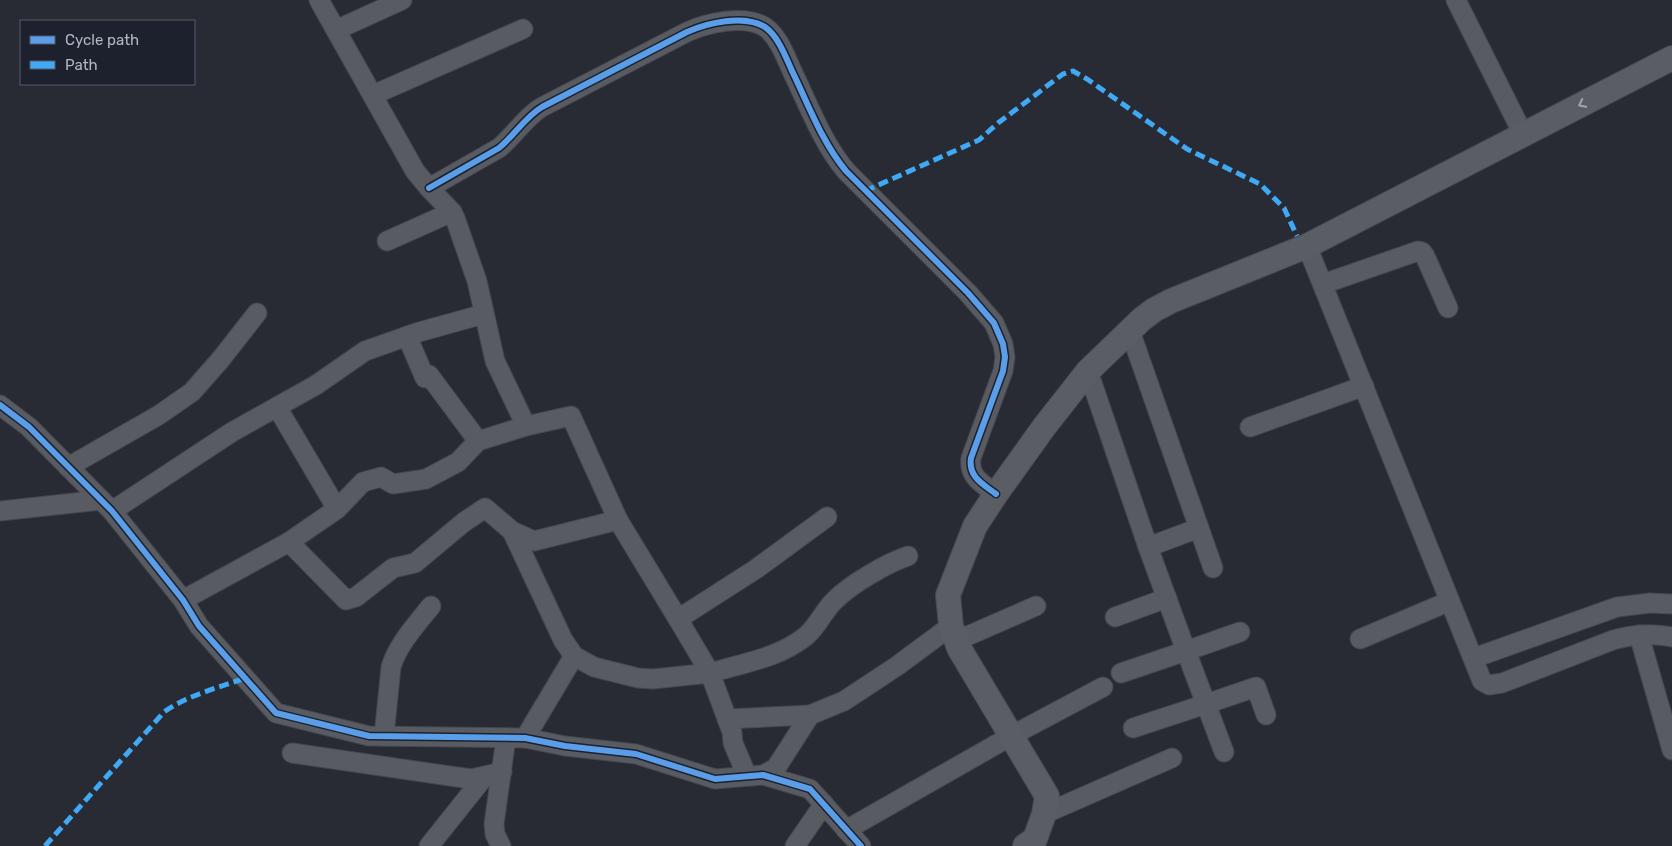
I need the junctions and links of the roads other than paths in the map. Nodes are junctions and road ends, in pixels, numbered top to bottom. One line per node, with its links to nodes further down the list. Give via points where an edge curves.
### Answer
1 (319, 0): 5 (street)
2 (402, 0): 5 (street)
3 (1456, 0): 9 (street)
4 (523, 28): 8 (street)
5 (336, 30): 8 (street)
6 (1672, 41): 9 (main road)
7 (1672, 58): 9 (main road, one-way to 9)
8 (373, 95): 10 (street, via 415,171)
9 (1519, 127): 13 (main road); 14 (main road, via 1285,242)
10 (429, 188): 11 (street); 29 (street, via 508,141 542,107 687,32 722,21 745,21 765,27 779,43 837,161 968,293 999,332 1005,357 1003,371 970,465 976,478)
11 (452, 212): 12 (street); 18 (street, via 477,280)
12 (387, 241)
13 (1307, 246): 14 (main road); 15 (street)
14 (1233, 276): 19 (main road, via 1154,310)
15 (1323, 284): 16 (street, via 1418,251 1426,256); 22 (street)
16 (1448, 308)
17 (257, 313): 28 (street, via 192,392 159,415)
18 (484, 314): 20 (street); 25 (street, via 495,362)
19 (1130, 331): 21 (main road); 35 (street)
20 (407, 336): 24 (street, via 365,351); 27 (street, via 427,377)
21 (1088, 371): 29 (main road); 38 (street)
22 (1364, 386): 26 (street); 43 (street)
23 (0, 405): 28 (street, via 29,427)
24 (277, 407): 30 (street); 31 (street)
25 (526, 426): 27 (street); 34 (street, via 571,416)
26 (1250, 427)
27 (478, 441): 31 (street, via 458,462 426,479 393,484 381,477 363,482)
28 (68, 467): 30 (street)
29 (996, 494): 50 (main road, via 975,526 948,594)
30 (106, 506): 32 (street); 42 (street)
31 (337, 509): 37 (street)
32 (0, 511)
33 (826, 517): 48 (street, via 756,569)
34 (618, 520): 36 (street, via 534,541); 48 (street)
35 (1199, 528): 38 (street); 40 (street)
36 (512, 531): 37 (street, via 485,508 415,563 394,568 356,597 346,600); 55 (street, via 563,640)
37 (290, 542): 42 (street)
38 (1148, 547): 41 (street)
39 (908, 556): 57 (street, via 854,585 834,600 807,635 780,653)
40 (1213, 568)
41 (1167, 598): 47 (street); 54 (street)
42 (183, 600): 65 (street, via 199,626 276,713 369,736)
43 (1450, 600): 53 (street); 56 (street)
44 (1672, 604): 56 (street, via 1617,607)
45 (430, 606): 65 (street, via 394,658)
46 (1036, 606): 50 (street)
47 (1116, 617)
48 (678, 619): 57 (street)
49 (1240, 632): 54 (street)
50 (954, 633): 61 (street, via 844,701); 66 (main road, via 959,648)
51 (1639, 635): 52 (street); 56 (street, via 1613,640 1502,683 1489,685); 68 (street)
52 (1672, 637)
53 (1360, 639)
54 (1186, 651): 58 (street); 60 (street)
55 (574, 656): 57 (street, via 594,667 638,678); 67 (street)
56 (1477, 668)
57 (710, 673): 63 (street)
58 (1121, 673)
59 (1103, 687): 66 (street)
60 (1206, 704): 62 (street, via 1256,687); 64 (street); 69 (street)
61 (810, 715): 63 (street); 72 (street, via 776,768)
62 (1266, 715)
63 (727, 719): 72 (street, via 733,743)
64 (1133, 728)
65 (384, 736): 67 (street)
66 (1011, 736): 75 (main road, via 1047,796); 76 (street)
67 (515, 738): 72 (street, via 636,754 715,779); 73 (street)
68 (1672, 750)
69 (1224, 752)
70 (292, 753): 73 (street)
71 (1172, 758): 75 (street)
72 (755, 776): 74 (street, via 810,789)
73 (496, 782): 78 (street, via 445,824); 79 (street, via 494,824)
74 (824, 804): 76 (street); 77 (street)
75 (1044, 814): 81 (main road, via 1035,839)
76 (846, 830): 80 (street)
77 (799, 839)
78 (429, 846)
79 (501, 846)
80 (861, 846)
81 (1025, 846)

